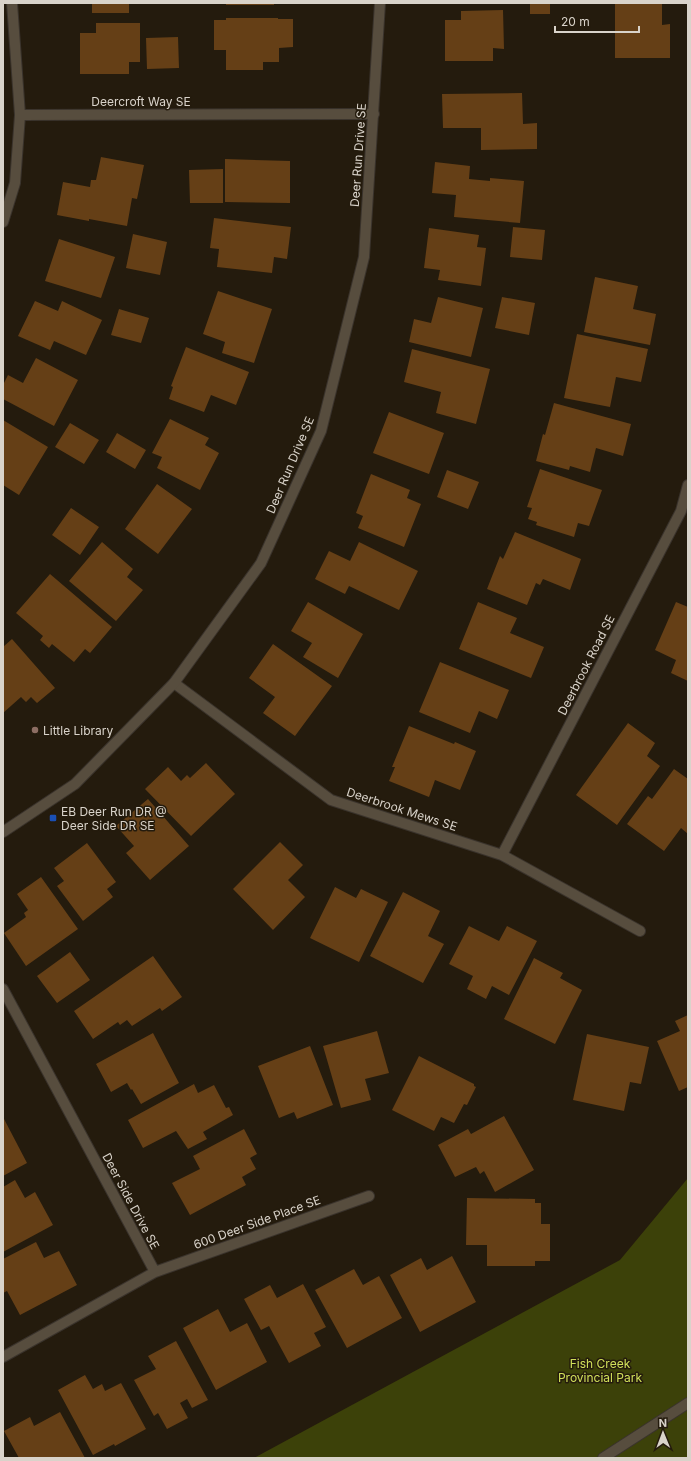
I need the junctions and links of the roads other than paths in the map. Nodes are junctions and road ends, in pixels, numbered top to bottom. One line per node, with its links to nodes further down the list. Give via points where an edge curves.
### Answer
1 (12, 3): 4 (street)
2 (380, 3): 3 (street, Deer Run Drive SE)
3 (374, 114): 4 (street, Deercroft Way SE); 8 (street, Deer Run Drive SE, via 364,257 321,431 261,562)
4 (20, 115): 5 (street, via 15,183)
5 (3, 222)
6 (688, 485): 7 (street, Deerbrook Road SE)
7 (684, 513): 10 (street, Deerbrook Road SE)
8 (174, 683): 9 (street, Deer Run Drive SE, via 75,784); 10 (street, Deerbrook Mews SE, via 331,800)
9 (3, 832)
10 (502, 855): 11 (street, Deerbrook Mews SE)
11 (640, 931)
12 (3, 989): 14 (street, Deer Side Drive SE)
13 (369, 1196): 14 (street, 600 Deer Side Place SE)
14 (155, 1272): 15 (street)
15 (3, 1357)
16 (688, 1403): 17 (street)
17 (603, 1458)

